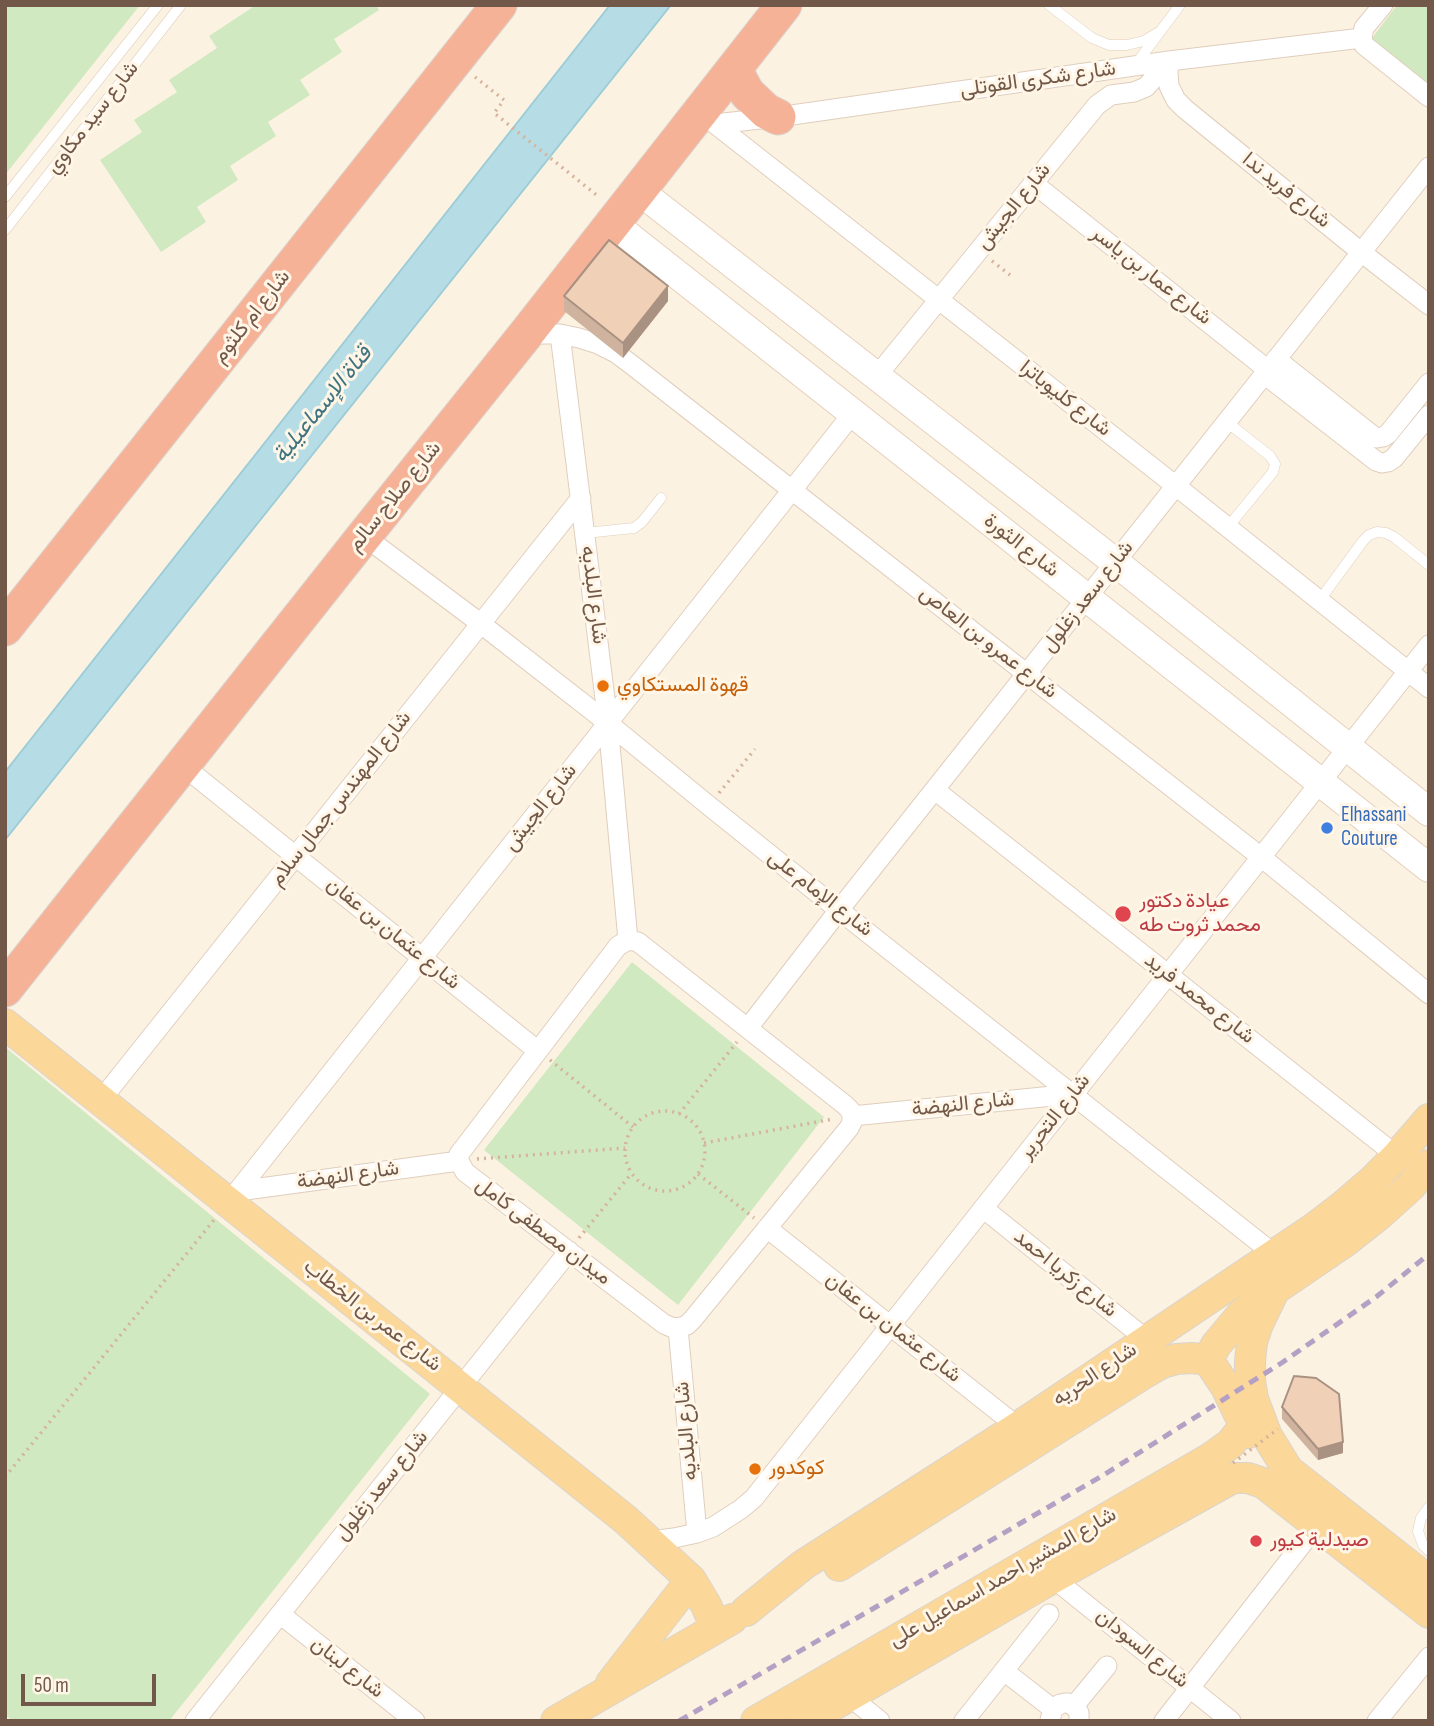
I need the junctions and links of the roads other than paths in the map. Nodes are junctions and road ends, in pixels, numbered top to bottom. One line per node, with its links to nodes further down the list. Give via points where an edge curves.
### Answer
1 (158, 5): 18 (lane, شارع سيد مكاوي)
2 (499, 5): 44 (highway, شارع ام كلثوم)
3 (784, 5): 12 (highway, شارع صلاح سالم)
4 (1049, 5): 8 (lane, via 1092,38 1109,44 1144,41)
5 (1180, 5): 8 (lane)
6 (1383, 5): 9 (street, via 1364,28)
7 (178, 6): 21 (lane, شارع سيد مكاوي)
8 (1159, 32): 11 (lane)
9 (1362, 38): 10 (street, شارع شكرى القوتلى); 13 (street, via 1369,50)
10 (1169, 61): 11 (street, شارع شكرى القوتلى); 17 (street, شارع الجيش, via 1146,87 1111,95 1097,105); 23 (street, شارع فريد ندا, via 1169,86 1176,100)
11 (1134, 66): 14 (street, شارع شكرى القوتلى)
12 (734, 69): 14 (highway, via 747,93); 15 (highway, شارع صلاح سالم)
13 (1429, 97)
14 (778, 117): 15 (street, شارع شكرى القوتلى)
15 (708, 118): 19 (highway, شارع صلاح سالم); 24 (street, شارع كليوباترا)
16 (1429, 167): 23 (street, شارع سعد زغلول)
17 (1033, 183): 24 (street, شارع الجيش); 27 (street, شارع عمار بن ياسر)
18 (5, 197)
19 (623, 209): 20 (street); 22 (street, شارع الثورة); 26 (highway, شارع صلاح سالم)
20 (671, 216): 22 (street, via 648,225 644,233); 28 (street)
21 (5, 230)
22 (647, 251): 30 (street, شارع الثورة)
23 (1361, 252): 25 (street, شارع فريد ندا); 27 (street, شارع سعد زغلول)
24 (939, 300): 28 (street, شارع الجيش); 33 (street, شارع كليوباترا)
25 (1429, 305)
26 (543, 334): 34 (street, شارع عمرو بن العاص, via 579,338 616,354); 35 (street, شارع البلديه); 39 (highway, شارع صلاح سالم)
27 (1270, 368): 29 (street, شارع عمار بن ياسر, via 1377,438 1388,434); 31 (street, شارع عمار بن ياسر, via 1382,463 1394,458); 32 (street, شارع سعد زغلول)
28 (876, 377): 40 (street)
29 (1429, 383)
30 (853, 413): 34 (street, شارع الجيش); 42 (street, شارع الثورة)
31 (1429, 415)
32 (1227, 422): 33 (street, شارع سعد زغلول); 37 (lane, via 1275,464)
33 (1176, 486): 37 (street, شارع كليوباترا); 40 (street, شارع سعد زغلول)
34 (793, 490): 48 (street, شارع عمرو بن العاص); 50 (street, شارع الجيش)
35 (581, 498): 38 (street, شارع البلديه); 45 (street, شارع المهندس جمال سلام)
36 (661, 498): 38 (lane, via 634,528)
37 (1228, 527): 43 (street, شارع كليوباترا)
38 (585, 533): 50 (street, شارع البلديه)
39 (364, 536): 45 (street, شارع الإمام على); 52 (highway, شارع صلاح سالم)
40 (1115, 562): 42 (street, شارع سعد زغلول); 51 (street)
41 (1429, 565): 43 (lane, via 1394,537 1377,532 1363,541)
42 (1087, 598): 48 (street, شارع سعد زغلول); 53 (street, شارع الثورة)
43 (1320, 601): 47 (street, شارع كليوباترا)
44 (12, 614)
45 (480, 623): 50 (street, شارع الإمام على); 56 (street, شارع المهندس جمال سلام)
46 (1429, 645): 47 (street, شارع التحرير)
47 (1408, 671): 49 (street, شارع كليوباترا); 51 (street, شارع التحرير)
48 (1027, 674): 54 (street, شارع سعد زغلول); 57 (street, شارع عمرو بن العاص)
49 (1429, 688)
50 (608, 723): 59 (street, شارع الإمام على); 60 (street, شارع البلديه); 61 (street, شارع الجيش)
51 (1348, 748): 53 (street, شارع التحرير); 55 (street)
52 (182, 765): 56 (street, شارع عثمان بن عفان); 63 (highway, شارع صلاح سالم)
53 (1320, 782): 57 (street, شارع التحرير); 58 (street, شارع الثورة)
54 (935, 790): 59 (street, شارع سعد زغلول); 62 (street, شارع محمد فريد)
55 (1429, 811)
56 (295, 856): 61 (street, شارع عثمان بن عفان); 69 (street, شارع المهندس جمال سلام)
57 (1261, 857): 62 (street, شارع التحرير); 64 (street, شارع عمرو بن العاص)
58 (1429, 868)
59 (839, 910): 66 (street, شارع سعد زغلول); 68 (street, شارع الإمام على)
60 (628, 940): 66 (street, via 638,942); 67 (street, ميدان مصطفى كامل, via 618,946)
61 (422, 958): 67 (street, شارع عثمان بن عفان); 75 (street, شارع الجيش)
62 (1168, 974): 68 (street, شارع التحرير); 72 (street, شارع محمد فريد)
63 (5, 989)
64 (1429, 995)
65 (5, 1024): 69 (main road, شارع عمر بن الخطاب)
66 (748, 1028): 70 (street, via 845,1105)
67 (538, 1051): 73 (street, ميدان مصطفى كامل)
68 (1073, 1094): 70 (street, شارع النهضة); 76 (street, شارع التحرير); 79 (street, شارع الإمام على)
69 (101, 1100): 75 (main road, شارع عمر بن الخطاب)
70 (852, 1116): 77 (street, via 849,1128)
71 (1429, 1119): 72 (main road, شارع الحريه)
72 (1397, 1156): 79 (main road, شارع الحريه, via 1343,1206)
73 (458, 1161): 75 (street, شارع النهضة); 78 (street, ميدان مصطفى كامل, via 465,1172)
74 (1429, 1166): 80 (main road, via 1379,1215)
75 (233, 1196): 85 (main road, شارع عمر بن الخطاب)
76 (983, 1208): 81 (street, شارع التحرير); 83 (street, شارع زكريا احمد)
77 (767, 1228): 81 (street, شارع عثمان بن عفان); 82 (street, via 693,1319)
78 (569, 1251): 82 (street, ميدان مصطفى كامل, via 664,1324); 85 (street, شارع سعد زغلول)
79 (1274, 1254): 83 (main road, شارع الحريه)
80 (1275, 1290): 84 (main road, via 1242,1314); 88 (main road, via 1252,1342 1250,1380 1259,1418)
81 (890, 1325): 86 (street, شارع عثمان بن عفان); 91 (street, شارع التحرير, via 754,1498 728,1519)
82 (678, 1328): 91 (street, شارع البلديه)
83 (1147, 1340): 86 (main road, شارع الحريه)
84 (1208, 1360): 87 (main road); 97 (main road, شارع الحريه, via 1192,1357 1162,1363 817,1580)
85 (461, 1387): 92 (main road, شارع عمر بن الخطاب); 98 (street, شارع سعد زغلول)
86 (1018, 1427): 97 (main road, شارع الحريه, via 803,1565)
87 (1244, 1427): 88 (main road, via 1267,1455); 113 (main road, شارع المشير احمد اسماعيل على, via 1212,1457)
88 (1288, 1470): 96 (main road)
89 (1429, 1507): 93 (lane, via 1419,1531)
90 (1317, 1525): 94 (main road, شارع المشير احمد اسماعيل على, via 1263,1483 1229,1473); 100 (main road); 105 (street)
91 (697, 1534): 92 (street, شارع التحرير)
92 (650, 1541): 95 (main road, شارع عمر بن الخطاب)
93 (1429, 1551)
94 (1054, 1578): 105 (street, شارع السودان); 107 (main road, شارع المشير احمد اسماعيل على)
95 (691, 1580): 101 (main road, شارع عمر بن الخطاب); 106 (main road)
96 (1429, 1581)
97 (746, 1611): 101 (main road, شارع الحريه)
98 (280, 1614): 110 (street, شارع سعد زغلول); 111 (street, شارع لبنان)
99 (1049, 1614): 104 (street)
100 (1429, 1614)
101 (716, 1628): 106 (main road, شارع الحريه)
102 (1429, 1657): 119 (street)
103 (1107, 1666): 108 (street)
104 (1004, 1671): 109 (street); 116 (street)
105 (1190, 1688): 117 (street); 118 (street, شارع السودان)
106 (602, 1694): 112 (main road, شارع الحريه)
107 (849, 1696): 114 (main road, شارع المشير احمد اسماعيل على); 115 (street)
108 (1076, 1713): 109 (street, via 1065,1703)
109 (1052, 1715)
110 (195, 1721)
111 (415, 1721)
112 (556, 1721)
113 (756, 1721)
114 (806, 1721)
115 (880, 1721)
116 (964, 1721)
117 (1164, 1721)
118 (1231, 1721)
119 (1377, 1721)

